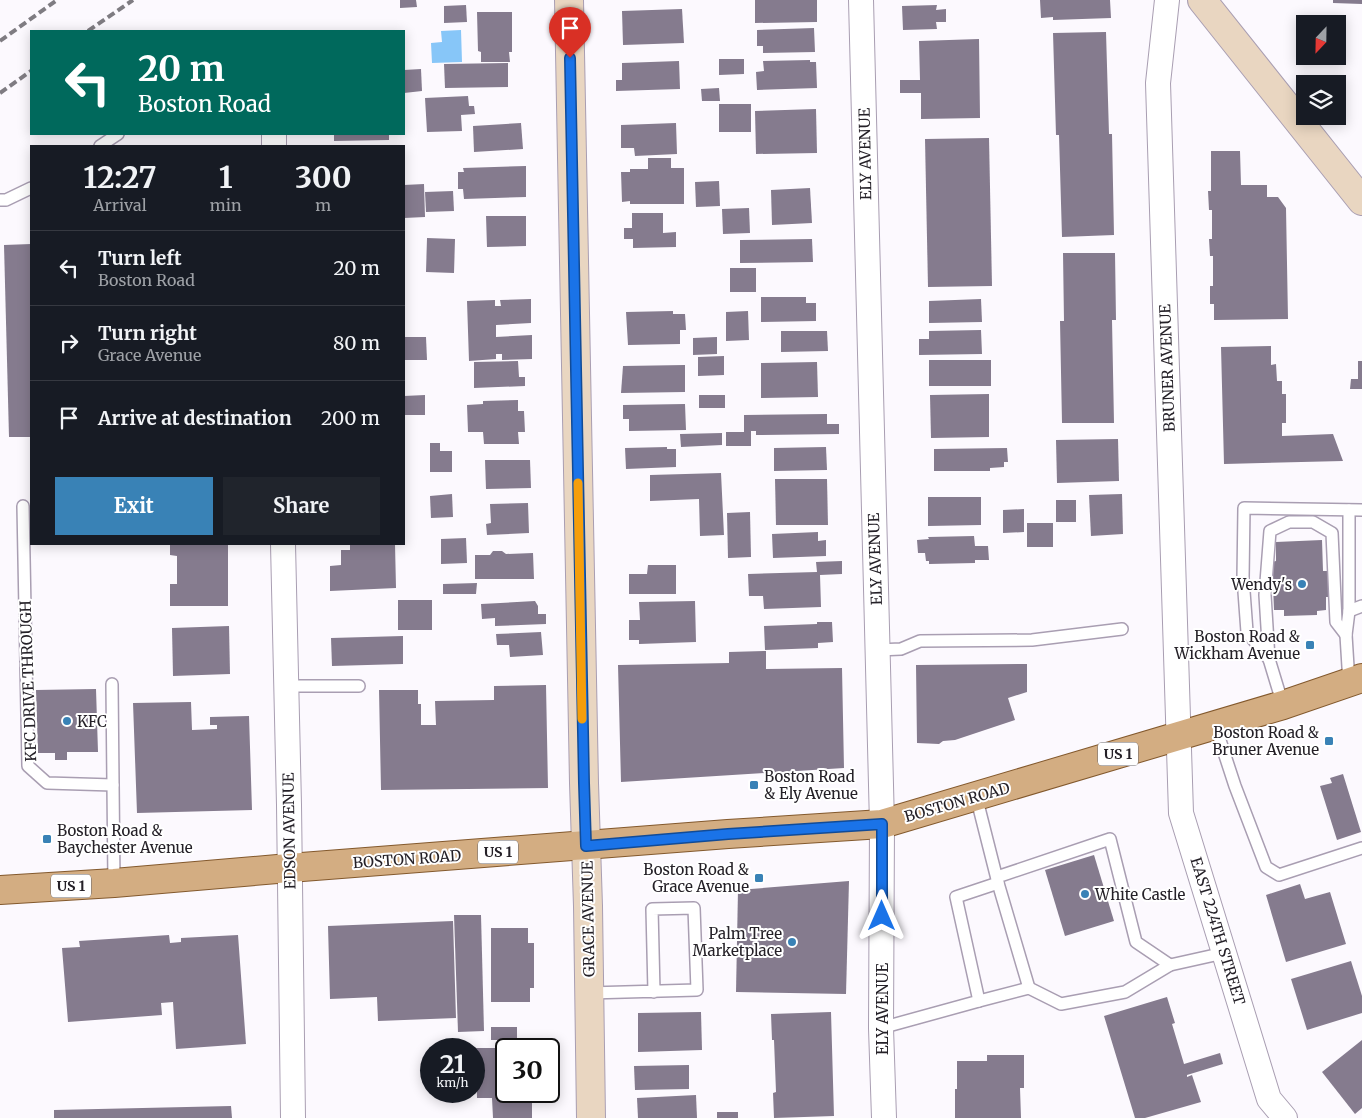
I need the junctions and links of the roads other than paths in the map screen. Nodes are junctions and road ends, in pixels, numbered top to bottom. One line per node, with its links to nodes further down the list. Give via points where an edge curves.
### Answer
1 (569, 0): 30 (street, GRACE AVENUE)
2 (861, 0): 18 (street, ELY AVENUE)
3 (1167, 0): 26 (street, BRUNER AVENUE, via 1158,83)
4 (1202, 0): 9 (street)
5 (116, 135): 6 (lane)
6 (102, 145)
7 (30, 188): 8 (lane)
8 (0, 200)
9 (1362, 201)
10 (23, 506): 27 (lane, KFC DRIVE THROUGH, via 28,766 47,783)
11 (1348, 510): 12 (lane); 15 (lane); 19 (lane, via 1244,508 1247,632)
12 (1362, 510)
13 (282, 545): 22 (street, EDSON AVENUE)
14 (1362, 606): 15 (lane)
15 (1349, 611): 17 (lane)
16 (1122, 629): 18 (lane, via 1032,640 920,641 901,649)
17 (1346, 635): 19 (lane, via 1336,622 1332,533 1313,522 1289,522 1270,531 1265,595); 20 (lane)
18 (878, 650): 29 (street, ELY AVENUE)
19 (1269, 659): 24 (lane)
20 (1356, 680): 24 (main road, BOSTON ROAD / US 1)
21 (112, 684): 27 (lane)
22 (286, 686): 23 (lane); 32 (street, EDSON AVENUE)
23 (359, 686)
24 (1283, 705): 25 (main road, BOSTON ROAD / US 1)
25 (1216, 725): 26 (main road, BOSTON ROAD / US 1); 31 (lane, via 1266,867 1280,875)
26 (1178, 736): 28 (main road, BOSTON ROAD / US 1); 36 (street, EAST 224TH STREET, via 1181,813)
27 (113, 785): 34 (lane)
28 (976, 796): 29 (main road, BOSTON ROAD / US 1); 33 (lane)
29 (882, 824): 30 (main road, BOSTON ROAD / US 1); 42 (street, ELY AVENUE)
30 (586, 846): 32 (main road, BOSTON ROAD / US 1); 40 (street, GRACE AVENUE)
31 (1362, 848)
32 (290, 868): 34 (main road, BOSTON ROAD / US 1); 43 (street, EDSON AVENUE)
33 (998, 880): 37 (lane, via 1110,839 1136,942); 38 (lane); 41 (lane, via 956,897)
34 (114, 884): 35 (main road, BOSTON ROAD / US 1)
35 (0, 890)
36 (1224, 953): 37 (lane); 46 (street, EAST 224TH STREET, via 1269,1100)
37 (1170, 965): 38 (lane, via 1125,992 1061,1004)
38 (1029, 988): 41 (lane)
39 (654, 992): 39 (lane, via 698,990 694,908 652,909); 40 (lane)
40 (589, 993): 44 (street, GRACE AVENUE)
41 (979, 1001): 42 (lane)
42 (881, 1028): 45 (street, ELY AVENUE)
43 (293, 1118)
44 (591, 1118)
45 (884, 1118)
46 (1285, 1118)

